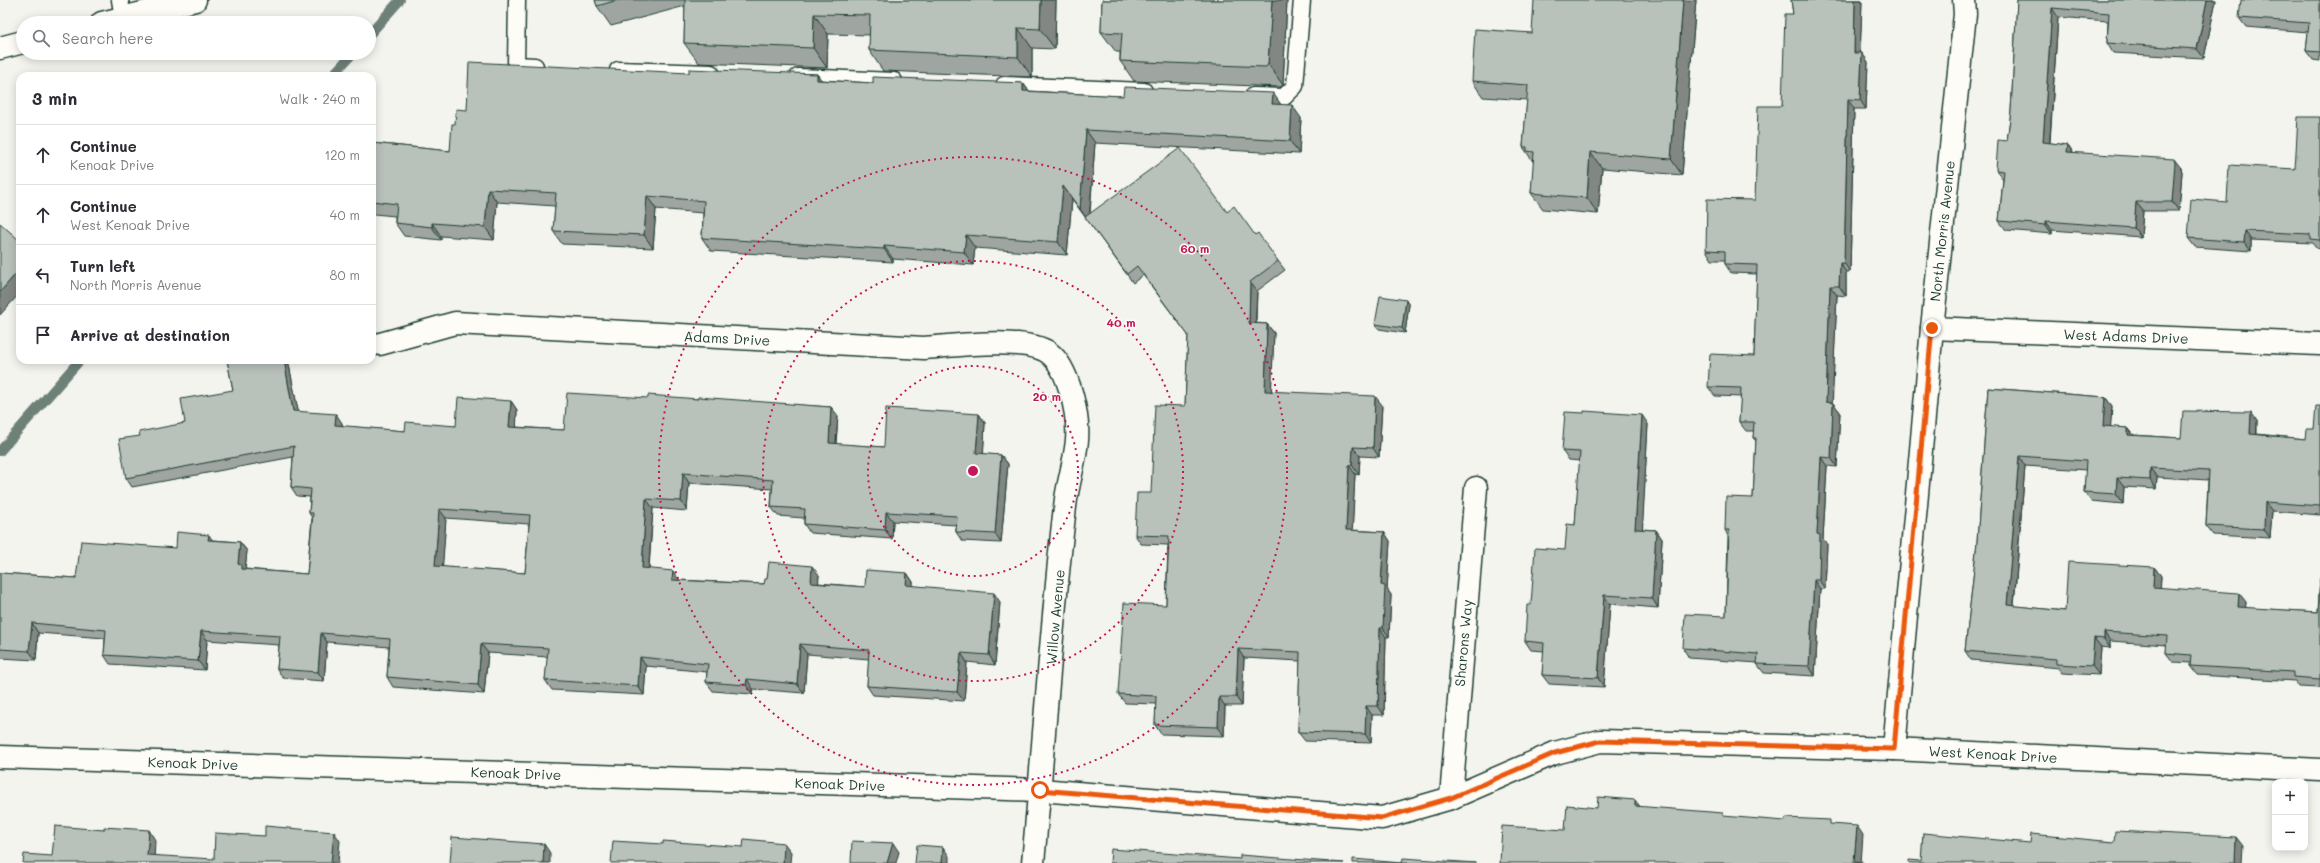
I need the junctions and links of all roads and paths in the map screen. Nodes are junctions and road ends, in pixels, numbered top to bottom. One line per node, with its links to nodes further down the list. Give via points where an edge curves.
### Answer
1 (195, 0): 5 (street)
2 (517, 0): 9 (lane, via 516,65)
3 (1302, 0): 16 (lane, via 1295,86 1284,97)
4 (1964, 0): 17 (street, North Morris Avenue, via 1965,14)
5 (122, 9): 6 (street)
6 (112, 16)
7 (16, 44): 8 (street)
8 (0, 48)
9 (547, 67)
10 (603, 69): 11 (lane)
11 (730, 74)
12 (785, 76): 13 (lane)
13 (912, 82)
14 (991, 85): 15 (lane)
15 (1158, 92)
16 (1237, 95)
17 (1932, 328): 19 (street, West Adams Drive); 23 (street, North Morris Avenue)
18 (380, 344): 20 (street, Adams Drive, via 455,323 924,348 1019,344 1048,352)
19 (2320, 344)
20 (1065, 373): 26 (street, Willow Avenue, via 1073,402 1077,439 1065,505)
21 (1476, 488): 27 (street, Sharons Way)
22 (1666, 744): 23 (street, West Kenoak Drive); 27 (street, Kenoak Drive, via 1600,741 1555,753)
23 (1894, 749): 25 (street, West Kenoak Drive)
24 (0, 758): 26 (street, Kenoak Drive)
25 (2320, 770)
26 (1040, 790): 27 (street, Kenoak Drive, via 1382,818); 28 (street, Willow Avenue)
27 (1451, 798)
28 (1033, 863)

